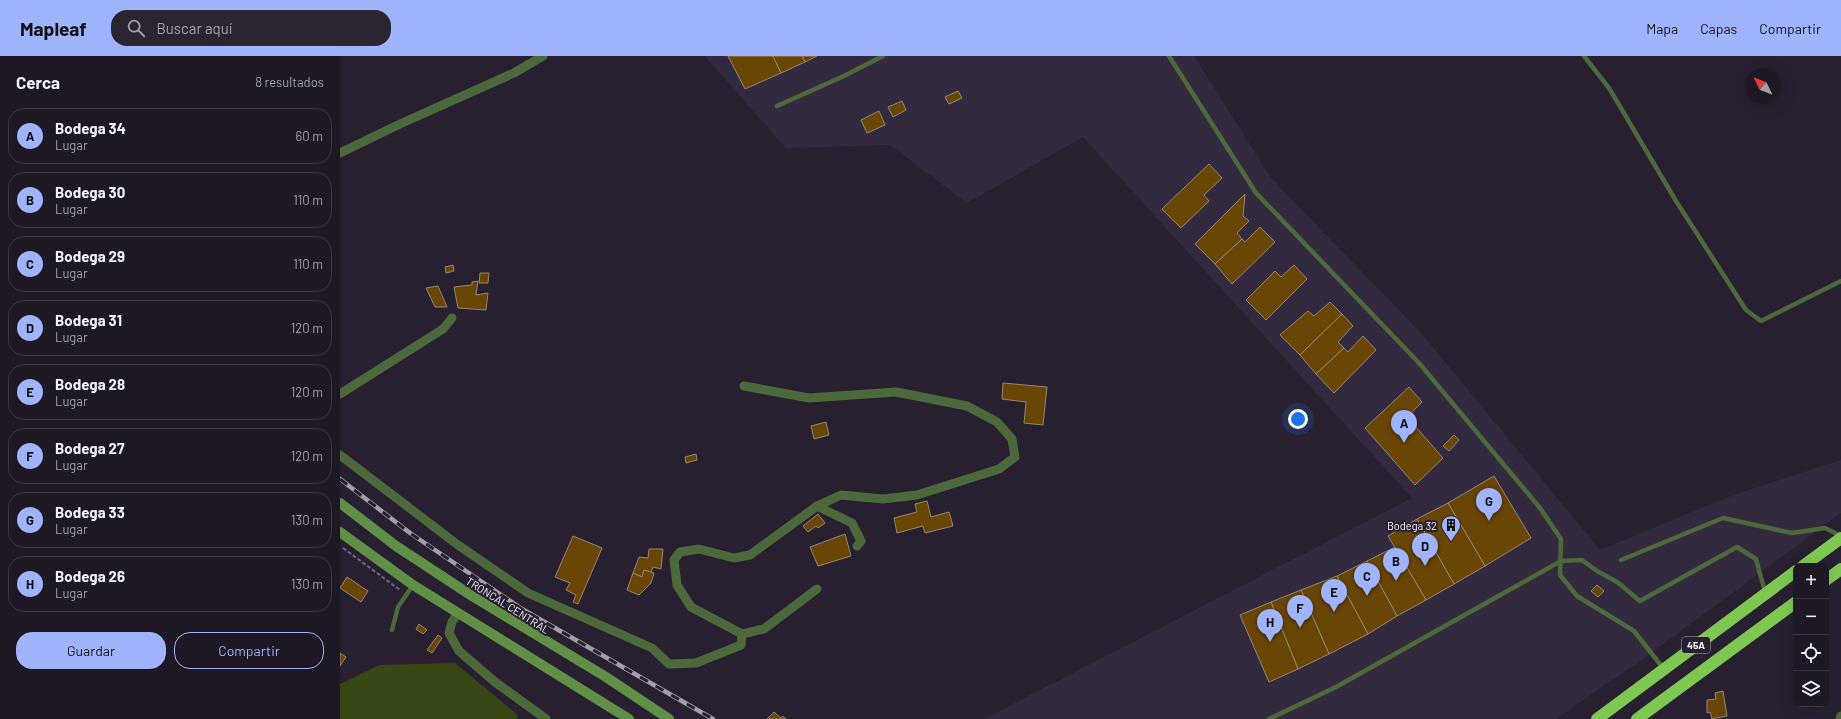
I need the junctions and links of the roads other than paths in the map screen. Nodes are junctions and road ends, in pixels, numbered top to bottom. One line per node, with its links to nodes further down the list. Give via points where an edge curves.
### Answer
1 (543, 56): 6 (street, via 514,73)
2 (883, 56): 5 (lane)
3 (1170, 56): 18 (lane, via 1256,193 1419,363 1530,496 1561,540)
4 (1584, 56): 7 (lane, via 1609,88 1676,201 1746,310 1761,321)
5 (777, 106)
6 (340, 153)
7 (1841, 281)
8 (452, 318): 10 (street, via 443,329)
9 (744, 386): 13 (street, via 809,398 896,392 967,406 997,422 1012,439 1015,457 999,469 917,495 883,499 841,495)
10 (340, 394)
11 (340, 455): 29 (street, via 458,545 528,593 652,648 669,664 696,663 735,648 741,645)
12 (340, 503): 34 (main road, TRONCAL CENTRAL, via 396,546 472,596 606,677)
13 (817, 506): 16 (street, via 852,523 861,541); 29 (street, via 750,555 734,558 699,549 680,552 674,560 677,585 692,606)
14 (340, 532): 23 (main road)
15 (1841, 537): 17 (lane, via 1825,528 1792,532 1722,518); 19 (highway)
16 (857, 546)
17 (1621, 560)
18 (1561, 561): 25 (lane, via 1582,560 1617,582 1640,601 1736,547 1756,559); 30 (lane, via 1560,576 1578,596 1634,631); 35 (lane, via 1336,687)
19 (1807, 563)
20 (1841, 569): 22 (highway)
21 (1793, 573): 25 (highway, 45A)
22 (1829, 578)
23 (414, 585): 27 (main road); 28 (lane, via 398,607)
24 (817, 589): 29 (street, via 764,629)
25 (1766, 594): 30 (highway, 45A)
26 (1793, 604): 37 (highway, 45A)
27 (458, 612): 32 (street, via 449,633 459,651 495,682); 33 (main road)
28 (392, 630)
29 (742, 634)
30 (1664, 670): 36 (highway, 45A)
31 (1841, 716): 38 (street)
32 (546, 719)
33 (629, 719)
34 (669, 719)
35 (1269, 719)
36 (1596, 719)
37 (1637, 719)
38 (1840, 719)

